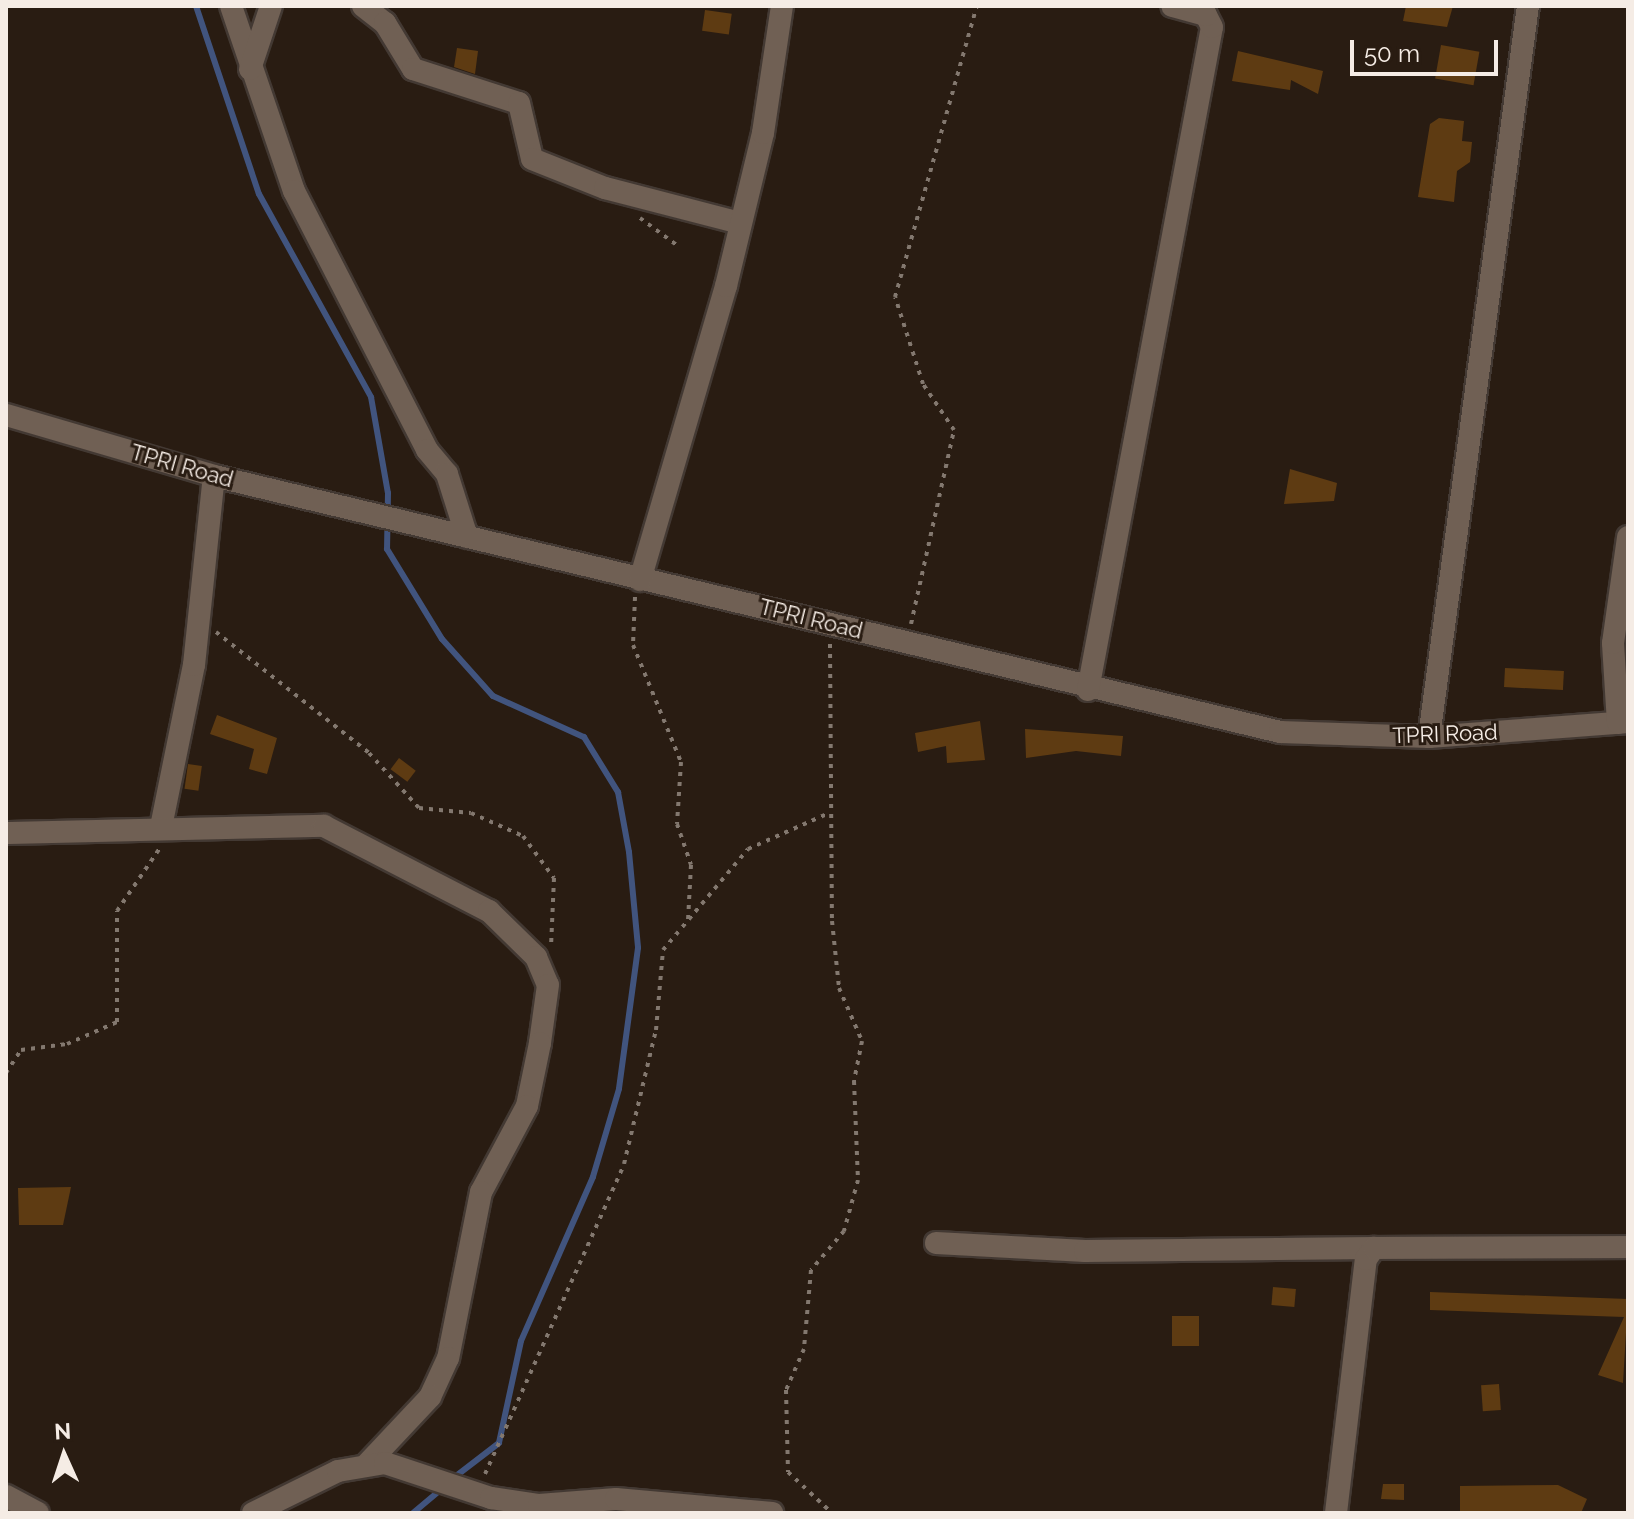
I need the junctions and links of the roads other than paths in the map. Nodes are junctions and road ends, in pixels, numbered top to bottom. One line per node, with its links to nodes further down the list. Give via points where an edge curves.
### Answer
1 (231, 6): 7 (street)
2 (271, 6): 7 (street)
3 (363, 6): 8 (street, via 385,23 413,69 519,103 532,159 605,188)
4 (782, 6): 8 (street, via 763,133)
5 (1172, 6): 14 (street, via 1206,15 1212,27)
6 (1528, 6): 16 (street)
7 (250, 69): 11 (street, via 294,191 427,450 447,474)
8 (740, 223): 13 (street)
9 (6, 415): 10 (street, TPRI Road)
10 (214, 476): 11 (street, TPRI Road); 17 (street, via 199,619)
11 (467, 537): 13 (street, TPRI Road)
12 (1628, 537): 15 (street, via 1613,643)
13 (640, 580): 14 (street, TPRI Road)
14 (1088, 690): 16 (street, TPRI Road, via 1280,732)
15 (1623, 723): 16 (street, TPRI Road)
16 (1429, 737)
17 (161, 827): 18 (street); 22 (street, via 324,826 360,838 489,911 546,976 527,1106 481,1192 441,1378)
18 (6, 833)
19 (936, 1243): 21 (street)
20 (1628, 1247): 21 (street)
21 (1374, 1248): 27 (street, via 1366,1259)
22 (368, 1463): 25 (street); 26 (street, via 407,1468 477,1492 539,1505 616,1499)
23 (6, 1496): 24 (street)
24 (38, 1513)
25 (253, 1513)
26 (772, 1513)
27 (1336, 1513)

